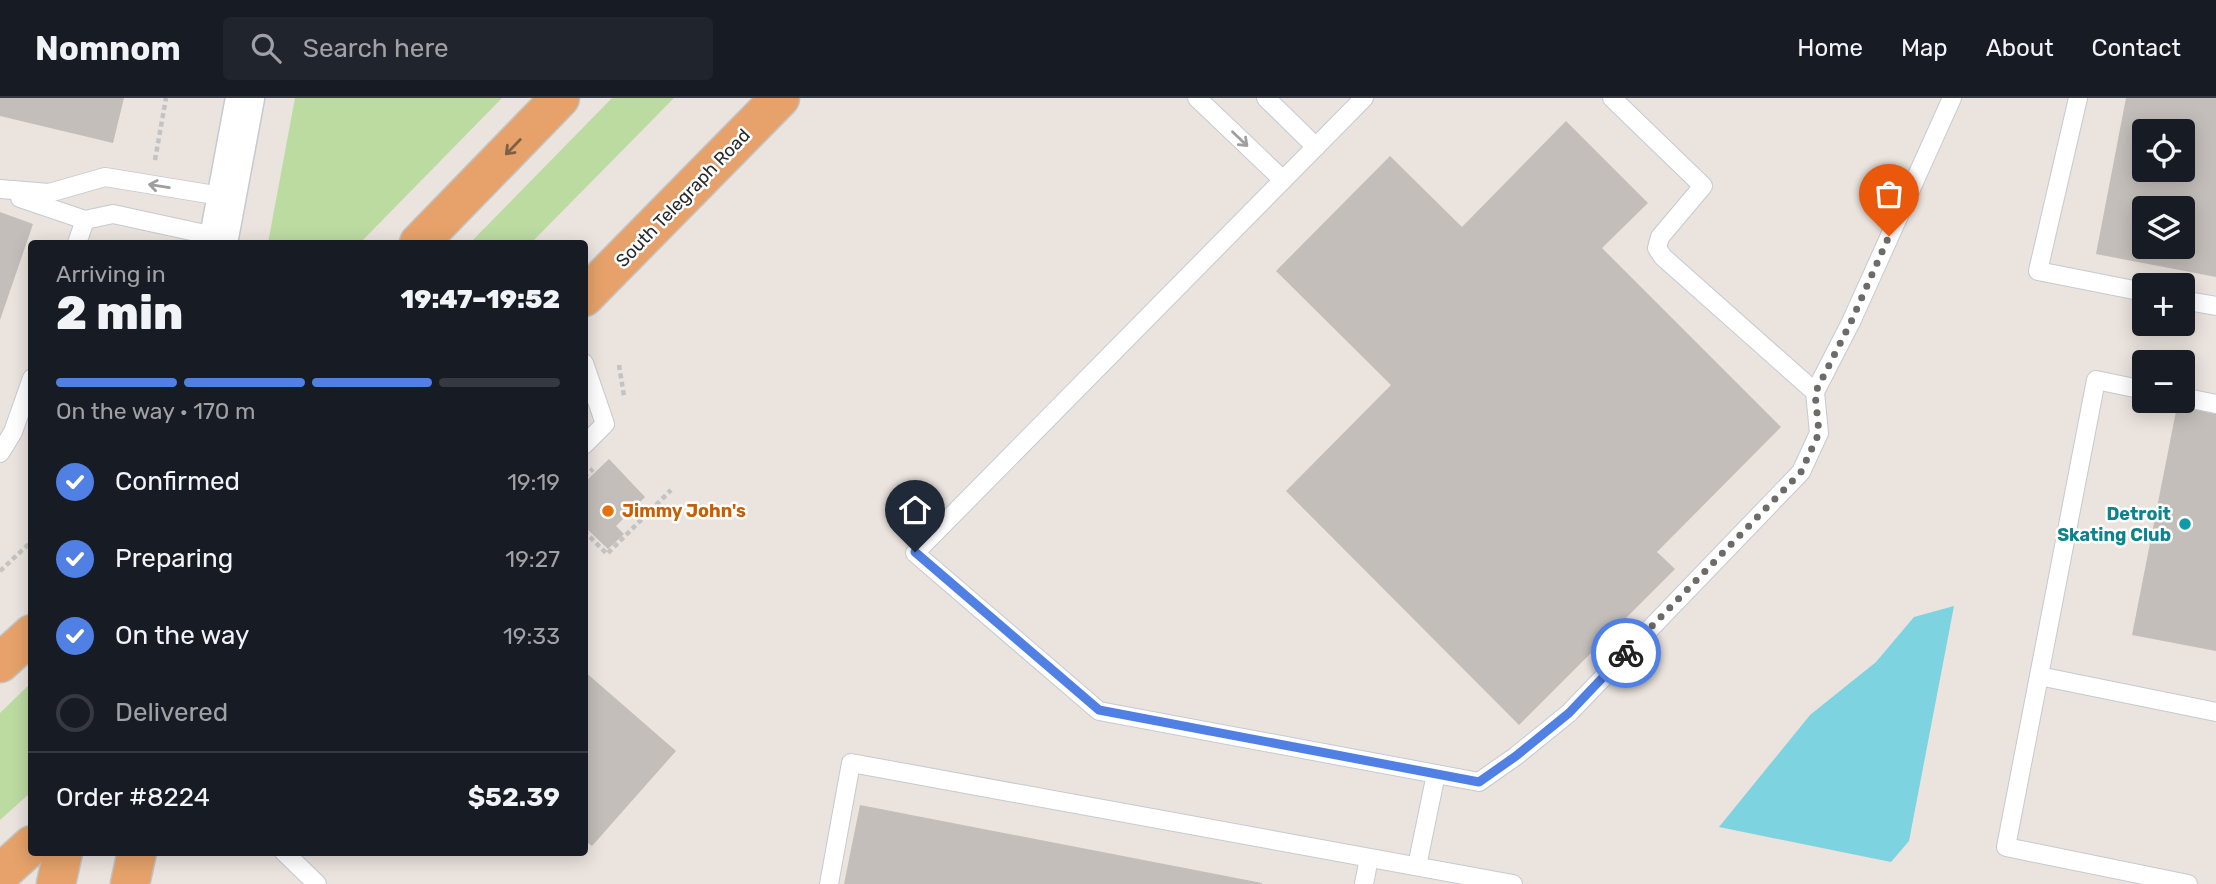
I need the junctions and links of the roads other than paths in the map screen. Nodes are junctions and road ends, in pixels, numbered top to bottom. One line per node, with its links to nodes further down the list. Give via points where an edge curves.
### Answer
1 (245, 98): 14 (street)
2 (560, 98): 18 (highway, one-way to 18)
3 (780, 98): 10 (highway, South Telegraph Road)
4 (1266, 98): 11 (lane)
5 (1364, 98): 11 (lane)
6 (1612, 98): 26 (lane, via 1703,186 1660,237 1657,248 1663,257)
7 (1952, 98): 26 (lane)
8 (2078, 98): 19 (lane, via 2038,271)
9 (1200, 99): 12 (lane, one-way to 12)
10 (755, 112): 20 (highway, South Telegraph Road)
11 (1316, 147): 12 (lane)
12 (1283, 180): 35 (lane, via 915,552 1099,710)
13 (0, 190): 14 (lane, one-way to 13, via 105,177 49,193); 15 (lane)
14 (227, 197): 17 (street)
15 (85, 220): 16 (lane); 17 (lane, via 113,214)
16 (78, 240)
17 (218, 240)
18 (421, 240)
19 (2132, 290)
20 (588, 294)
21 (2195, 302): 22 (lane)
22 (2216, 306)
23 (588, 375): 29 (lane, via 605,424)
24 (2132, 388): 33 (lane, via 2096,380)
25 (28, 389): 30 (lane)
26 (1815, 393): 35 (lane, via 1819,433 1801,472 1569,713 1479,782)
27 (2195, 400): 28 (lane)
28 (2216, 404)
29 (588, 441)
30 (0, 453)
31 (28, 638): 32 (highway)
32 (0, 663)
33 (2039, 676): 34 (lane); 50 (lane, via 2007,847)
34 (2216, 712)
35 (1436, 774): 41 (lane)
36 (28, 849): 42 (highway)
37 (61, 856): 44 (highway)
38 (136, 856): 45 (highway)
39 (288, 856): 46 (lane)
40 (1369, 858): 41 (lane); 47 (lane, via 851,763); 48 (lane)
41 (1417, 866): 43 (lane)
42 (0, 874)
43 (1464, 880): 49 (lane)
44 (56, 884)
45 (130, 884)
46 (317, 884)
47 (829, 884)
48 (1364, 884)
49 (1513, 884)
50 (2188, 884)

